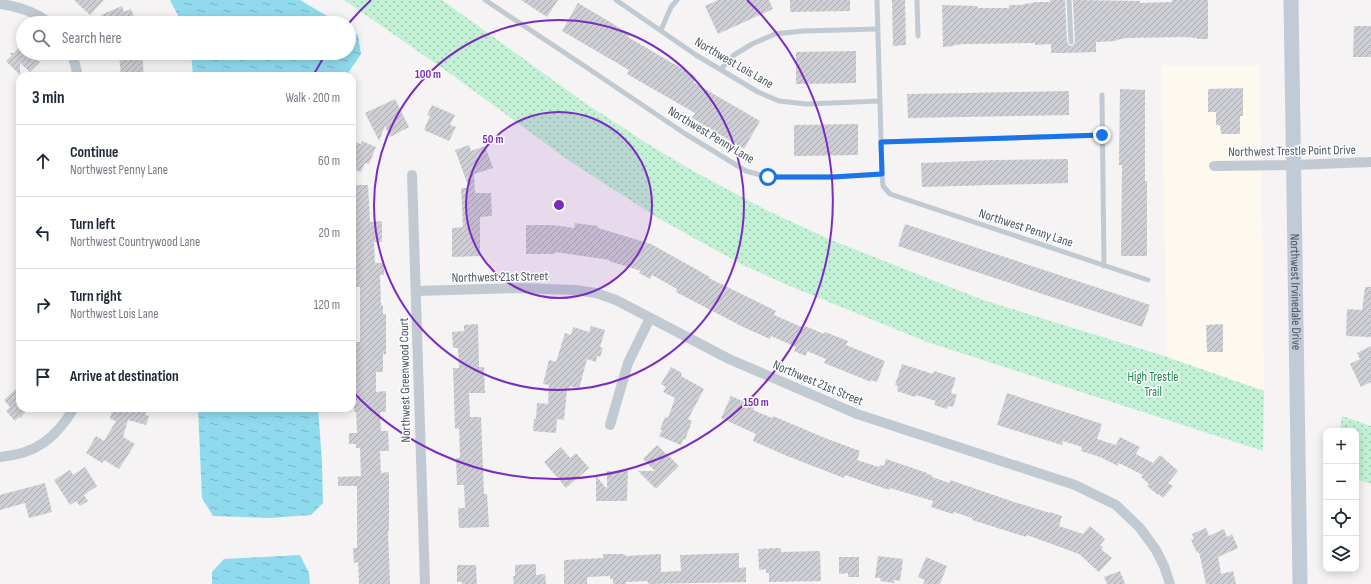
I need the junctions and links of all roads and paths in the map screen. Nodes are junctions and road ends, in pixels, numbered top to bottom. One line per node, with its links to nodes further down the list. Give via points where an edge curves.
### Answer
1 (485, 0): 24 (lane, Northwest Penny Lane, via 684,133 746,171 768,177)
2 (616, 0): 11 (lane, Northwest Lois Lane)
3 (677, 0): 11 (lane)
4 (877, 0): 10 (lane)
5 (916, 0): 12 (lane)
6 (1069, 0): 13 (lane)
7 (1291, 0): 22 (main road, Northwest Irvinedale Drive)
8 (0, 4): 9 (street, via 14,5)
9 (39, 16)
10 (877, 29): 15 (lane, via 775,34 734,55); 18 (lane)
11 (661, 30): 15 (lane, Northwest Lois Lane)
12 (918, 36)
13 (1071, 42)
14 (74, 60): 16 (street)
15 (721, 69): 18 (lane, Northwest Lois Lane, via 758,92 779,101 806,104)
16 (77, 72)
17 (1102, 95): 19 (lane)
18 (879, 101): 20 (lane)
19 (1102, 135): 20 (lane); 26 (lane)
20 (881, 142): 24 (lane)
21 (1371, 162): 22 (street, Northwest Trestle Point Drive)
22 (1294, 165): 23 (street, Northwest Trestle Point Drive); 35 (main road, Northwest Irvinedale Drive)
23 (1214, 166)
24 (882, 174): 26 (lane, Northwest Penny Lane, via 883,186 890,194)
25 (412, 175): 28 (street, Northwest Greenwood Court)
26 (1104, 266): 27 (lane, Northwest Penny Lane)
27 (1148, 280)
28 (416, 291): 29 (street, Northwest 21st Street, via 518,288 575,290 596,293 616,300); 33 (street, Northwest Greenwood Court)
29 (650, 318): 31 (street, via 628,363); 34 (street, Northwest 21st Street, via 729,359 857,414 1075,485 1116,505 1140,528 1156,550)
30 (72, 412): 32 (street, via 56,433 39,446 26,453)
31 (610, 425)
32 (0, 457)
33 (425, 584)
34 (1170, 584)
35 (1300, 584)

